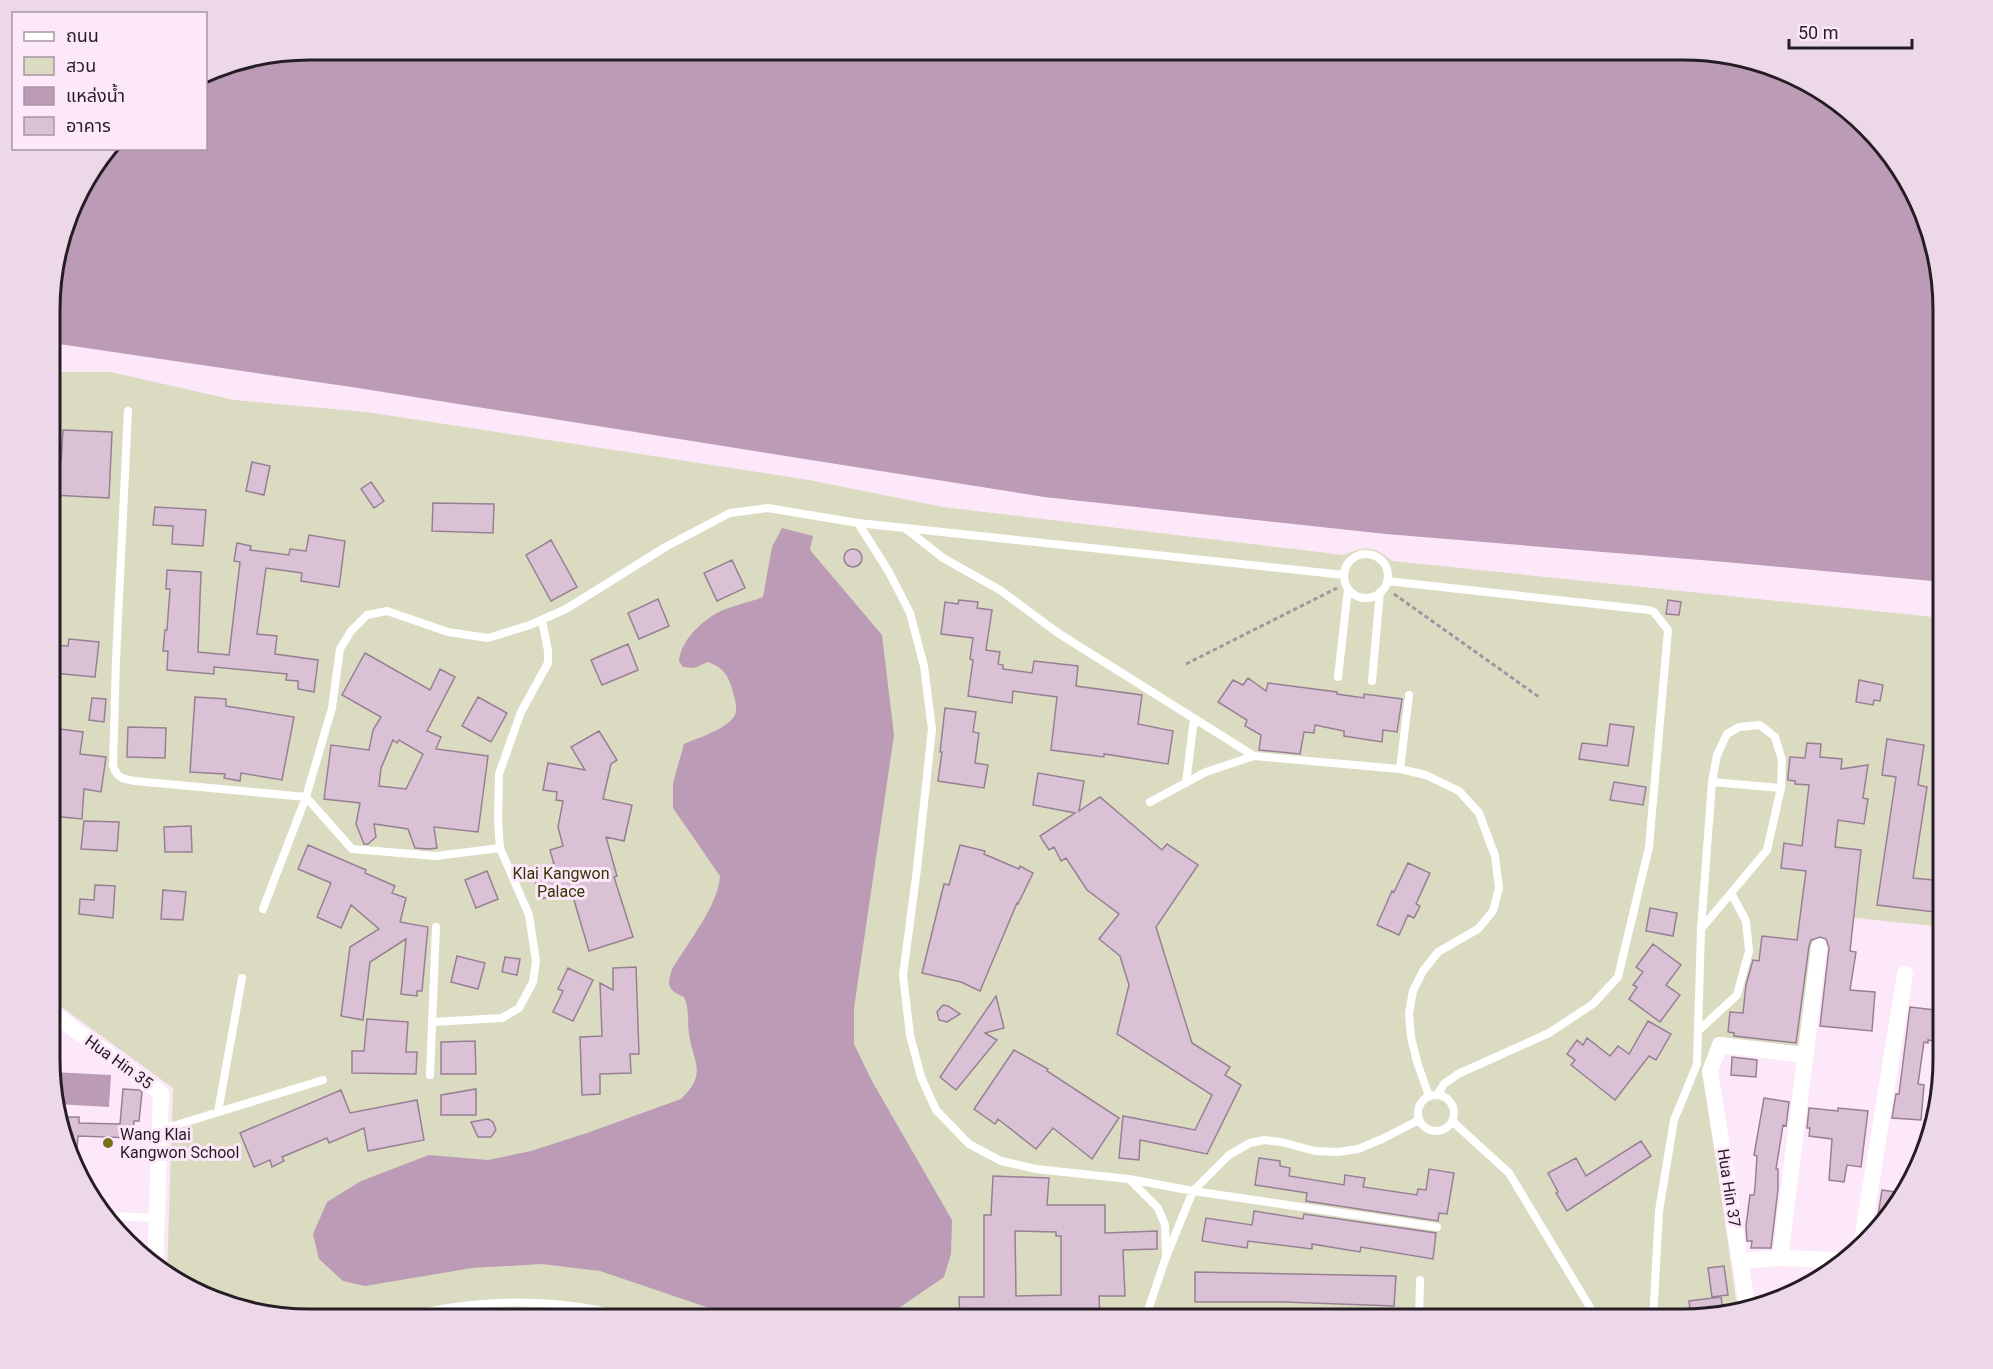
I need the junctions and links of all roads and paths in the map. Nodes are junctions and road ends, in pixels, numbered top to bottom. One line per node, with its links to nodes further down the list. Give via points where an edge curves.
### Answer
1 (128, 411): 18 (lane, via 116,660 116,774 135,781)
2 (858, 523): 3 (lane); 6 (lane, via 768,507 730,513); 39 (lane, via 910,613 924,666 932,729 903,975 910,1035 921,1077 936,1110 969,1144 1001,1161 1036,1169)
3 (905, 528): 4 (lane); 12 (lane, via 943,558 1000,590 1058,633)
4 (1346, 582): 5 (lane, via 1358,597 1373,597); 5 (lane, via 1347,564 1366,554 1381,560 1388,573); 7 (path); 8 (lane)
5 (1384, 587): 9 (lane); 11 (path); 34 (lane, via 1649,610 1668,630 1649,847 1618,977 1593,1004 1550,1033 1458,1074)
6 (542, 620): 18 (lane, via 488,638 448,632 387,611 368,615 340,649 332,708); 20 (lane, via 548,663 521,712 499,774)
7 (1186, 664)
8 (1338, 677)
9 (1372, 681)
10 (1409, 695): 14 (lane)
11 (1539, 697)
12 (1194, 719): 13 (lane); 16 (lane)
13 (1254, 756): 14 (lane); 16 (lane)
14 (1400, 769): 34 (lane, via 1426,775 1460,791 1479,813 1495,856 1499,888 1493,911 1478,929 1438,952 1413,991 1409,1013 1411,1037 1417,1062)
15 (1712, 782): 17 (lane); 17 (lane, via 1717,755 1727,734 1739,727 1760,725 1775,737 1782,760); 24 (lane)
16 (1186, 783): 19 (lane)
17 (1781, 788): 21 (lane, via 1767,850)
18 (306, 796): 20 (lane, via 352,849 436,856); 22 (lane)
19 (1150, 802)
20 (500, 848): 29 (lane, via 529,915 536,962 533,982 519,1008 502,1018)
21 (1731, 893): 24 (lane); 30 (lane, via 1746,921 1749,951 1737,995)
22 (263, 909)
23 (436, 927): 29 (lane)
24 (1701, 929): 30 (lane)
25 (1819, 947): 31 (street)
26 (1905, 974): 44 (street)
27 (242, 978): 35 (lane)
28 (60, 1019): 38 (street, Hua Hin 35, via 161,1093)
29 (432, 1022): 32 (lane)
30 (1698, 1031): 57 (lane, via 1697,1064 1674,1120 1659,1211)
31 (1805, 1055): 47 (street); 49 (street, Hua Hin 37, via 1720,1045 1710,1071)
32 (430, 1075)
33 (323, 1080): 35 (lane)
34 (1433, 1096): 36 (lane, via 1420,1103); 37 (lane, via 1446,1098 1453,1107)
35 (218, 1112): 38 (lane)
36 (1419, 1120): 37 (lane, via 1425,1128 1436,1131); 40 (lane, via 1374,1143 1338,1152 1264,1140 1250,1143 1229,1155)
37 (1452, 1121): 56 (lane, via 1509,1173)
38 (160, 1130): 42 (street, Hua Hin 35)
39 (1129, 1179): 40 (lane); 46 (lane, via 1158,1208 1165,1225)
40 (1193, 1191): 43 (lane); 46 (lane)
41 (116, 1216): 42 (lane)
42 (157, 1218): 45 (street, Hua Hin 35)
43 (1437, 1227)
44 (1864, 1231)
45 (156, 1255)
46 (1166, 1257): 54 (lane)
47 (1780, 1258): 48 (street); 49 (street)
48 (1831, 1260)
49 (1740, 1261): 51 (street, Hua Hin 37)
50 (1420, 1280): 55 (lane)
51 (1746, 1300)
52 (448, 1309): 53 (lane, via 485,1304 553,1304)
53 (593, 1309)
54 (1148, 1309)
55 (1419, 1309)
56 (1591, 1309)
57 (1654, 1309)

